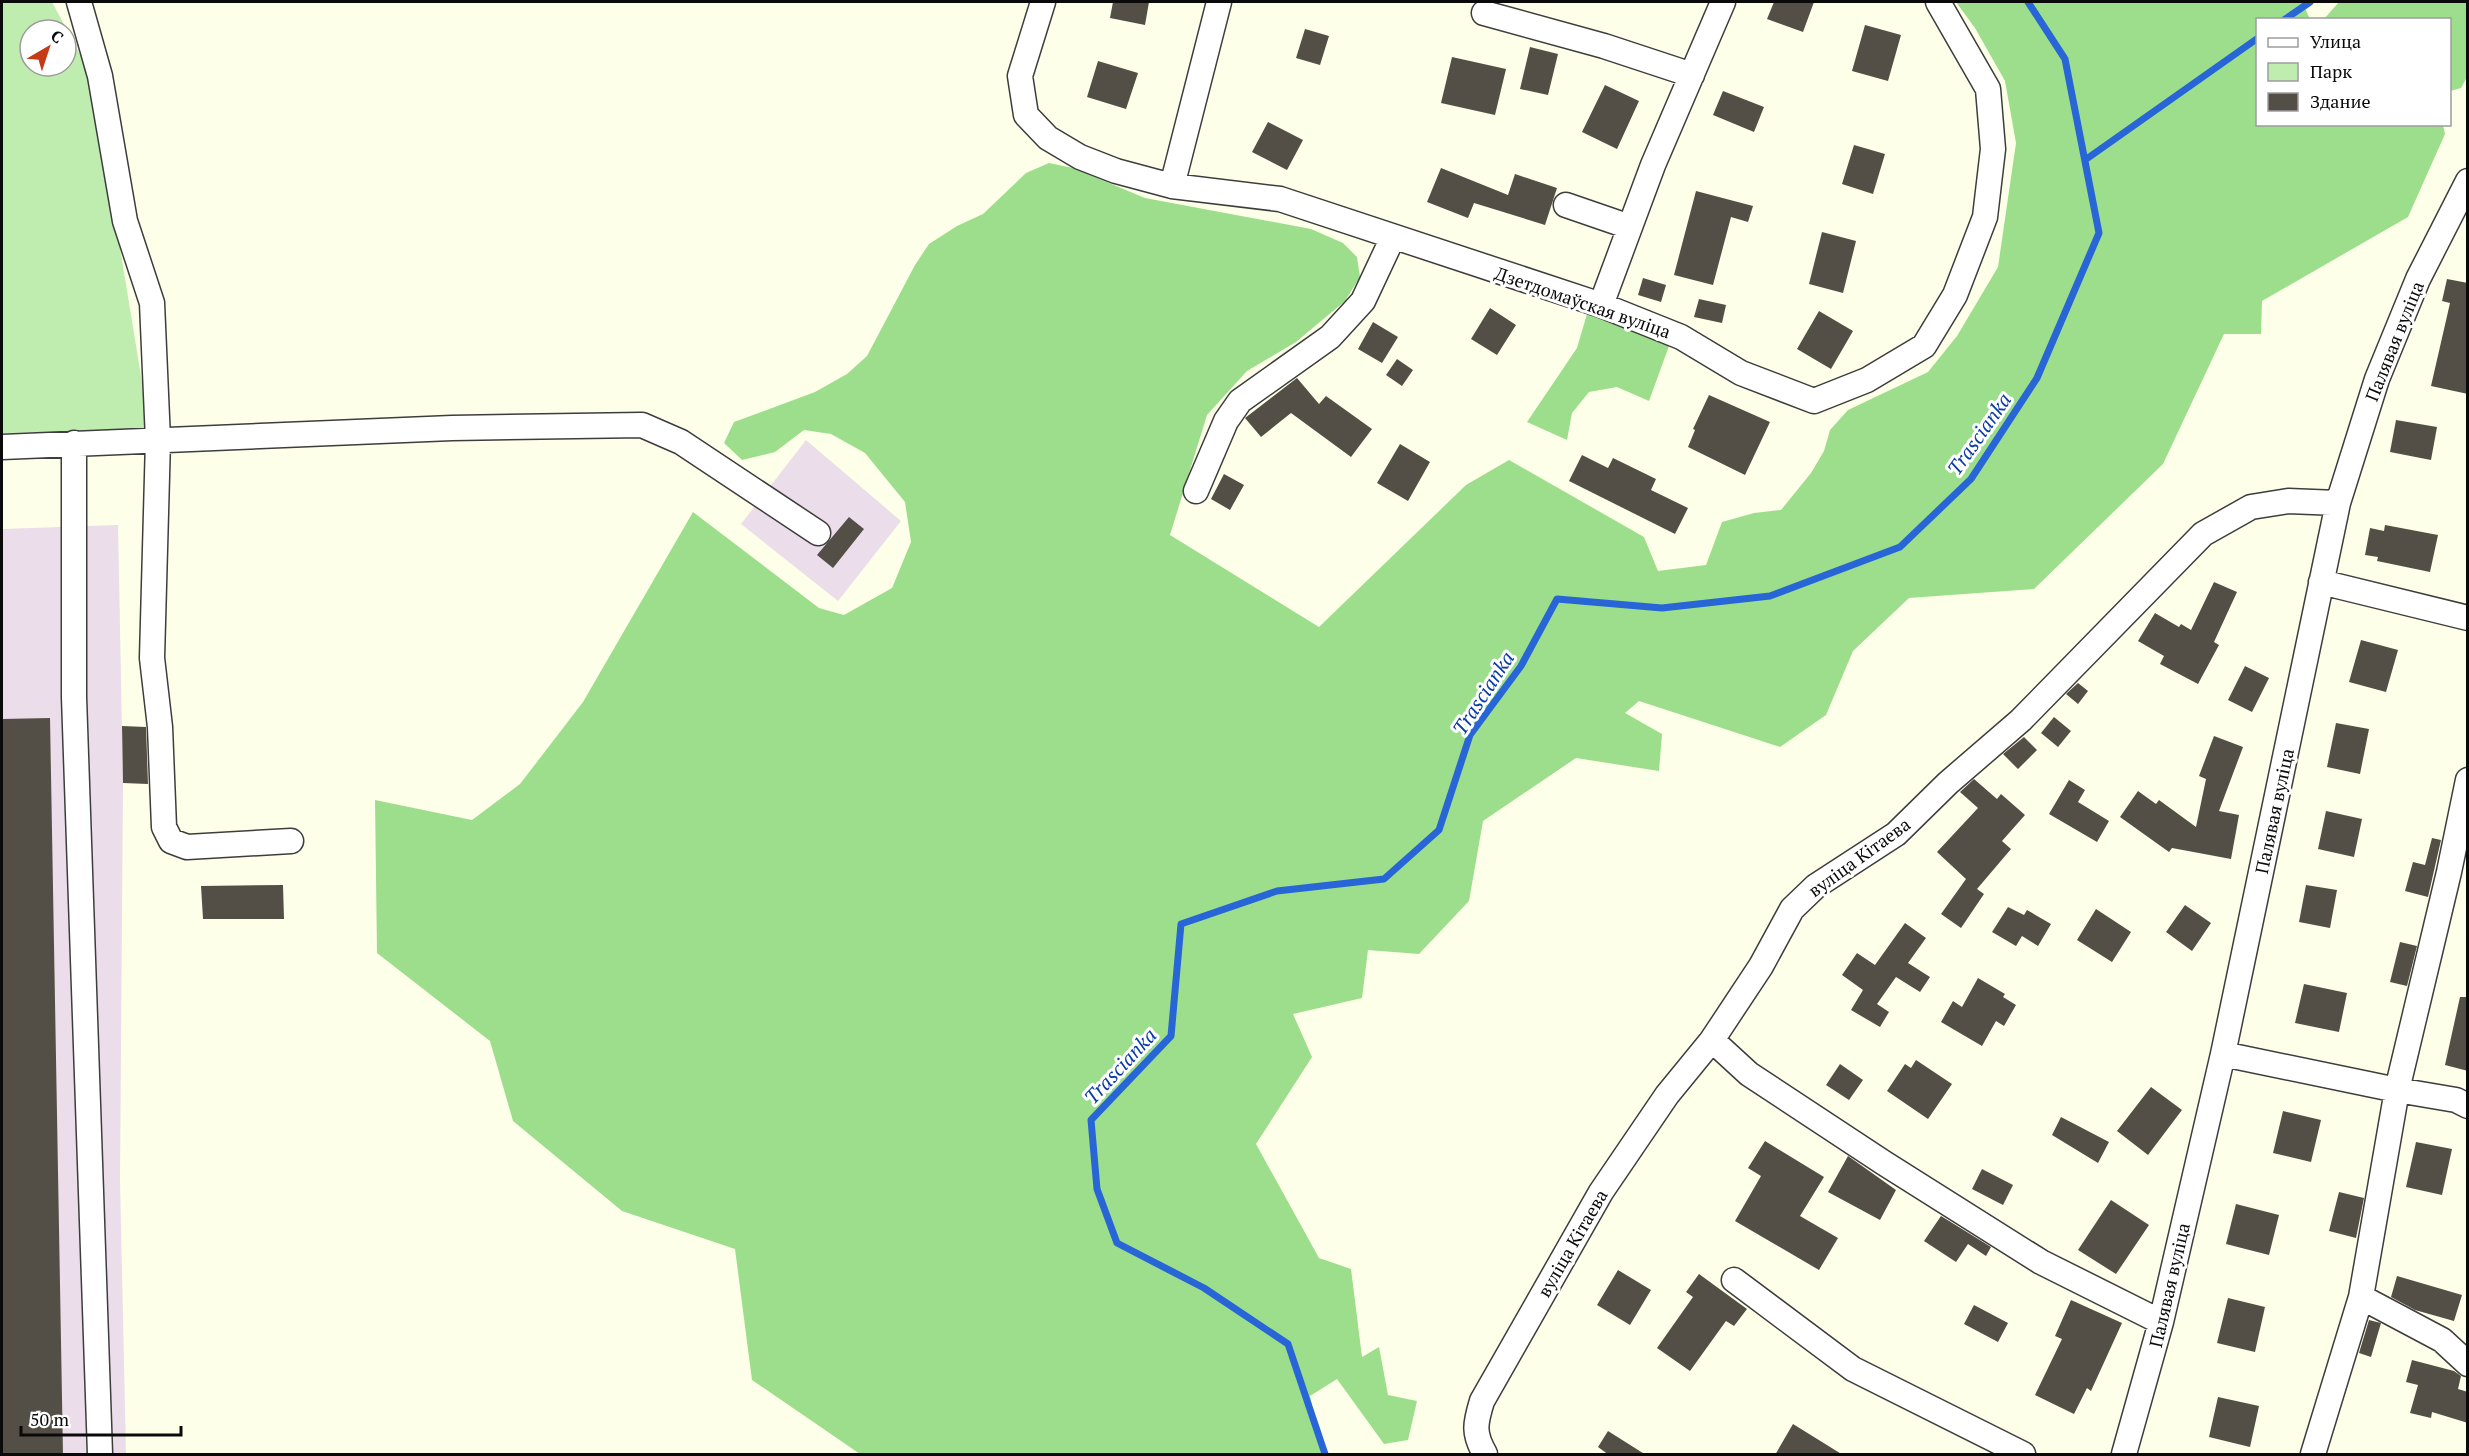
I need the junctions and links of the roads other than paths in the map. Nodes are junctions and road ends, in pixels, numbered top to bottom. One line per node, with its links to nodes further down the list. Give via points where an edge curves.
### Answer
1 (80, 2): 14 (street, via 100,76 125,221 152,303)
2 (1044, 2): 9 (street, Дзетдомаўская вуліца, via 1020,76 1026,115 1048,138 1080,157)
3 (1219, 2): 9 (street)
4 (1723, 2): 7 (street)
5 (1938, 2): 13 (street, Дзетдомаўская вуліца, via 1988,89 1993,149 1985,217 1955,295 1924,346 1867,380 1814,401 1741,374 1681,337)
6 (1484, 12): 7 (street)
7 (1692, 75): 11 (street)
8 (2468, 181): 18 (street, Палявая вуліца, via 2418,279 2377,379)
9 (1172, 186): 12 (street, Дзетдомаўская вуліца, via 1280,199)
10 (1566, 205): 11 (street)
11 (1630, 227): 13 (street)
12 (1393, 237): 13 (street, Дзетдомаўская вуліца); 17 (street, via 1363,301 1344,322 1330,337 1240,401 1226,421)
13 (1601, 305)
14 (158, 440): 15 (street); 19 (street, via 642,425 681,442); 23 (street, via 152,658 160,727 164,827 171,841 187,847)
15 (74, 442): 16 (street); 34 (street, via 74,698)
16 (2, 447)
17 (1196, 491)
18 (2338, 503): 20 (street, Палявая вуліца); 25 (street, вуліца Кітаева, via 2288,501 2251,507 2203,534 2021,720 1896,834 1816,886 1792,909 1761,966)
19 (818, 533)
20 (2321, 582): 21 (street); 26 (street, Палявая вуліца)
21 (2468, 618)
22 (2468, 780): 24 (street)
23 (291, 841)
24 (2458, 874): 27 (street)
25 (1712, 1040): 31 (street, via 1749,1074 1884,1163 2042,1262); 33 (street, вуліца Кітаева, via 1667,1095 1601,1192 1482,1401 1476,1419)
26 (2223, 1054): 27 (street); 31 (street, Палявая вуліца)
27 (2397, 1090): 28 (street, via 2456,1100); 30 (street)
28 (2468, 1106)
29 (1734, 1280): 35 (street, via 1853,1369)
30 (2361, 1297): 32 (street, via 2442,1340); 37 (street)
31 (2161, 1322): 36 (street, Палявая вуліца)
32 (2468, 1364)
33 (1480, 1446)
34 (100, 1455)
35 (2023, 1455)
36 (2124, 1455)
37 (2313, 1455)

